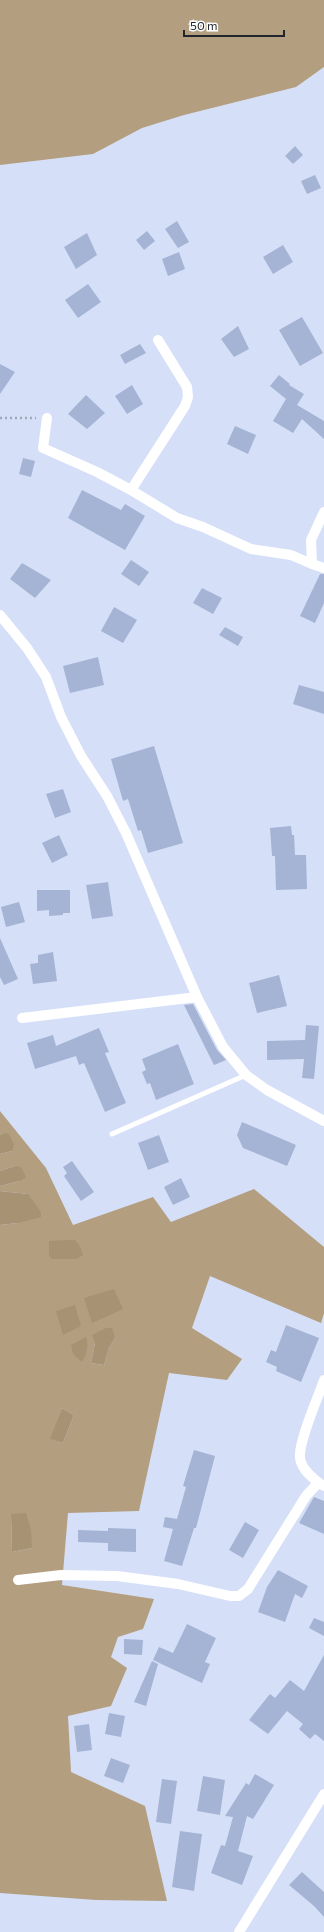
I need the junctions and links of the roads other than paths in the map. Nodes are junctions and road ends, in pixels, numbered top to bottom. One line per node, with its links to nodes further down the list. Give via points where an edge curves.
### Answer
1 (158, 340): 3 (street, via 187,387 188,396 185,406)
2 (47, 418): 3 (street, via 43,448)
3 (131, 490): 5 (street, via 177,518 250,549 291,555)
4 (324, 512): 5 (street, via 311,540)
5 (312, 564): 6 (street)
6 (324, 568)
7 (0, 615): 8 (street, via 27,648 46,677 61,717 126,833)
8 (197, 997): 9 (street); 10 (street, via 223,1047)
9 (22, 1018)
10 (246, 1075): 11 (street, via 267,1090); 12 (lane)
11 (324, 1121)
12 (112, 1134)
13 (324, 1380): 14 (street, via 302,1445 300,1459 305,1469)
14 (321, 1484): 15 (street, via 306,1496 248,1589 239,1596 117,1576 61,1575)
15 (18, 1580)
16 (324, 1794): 17 (street)
17 (239, 1932)

